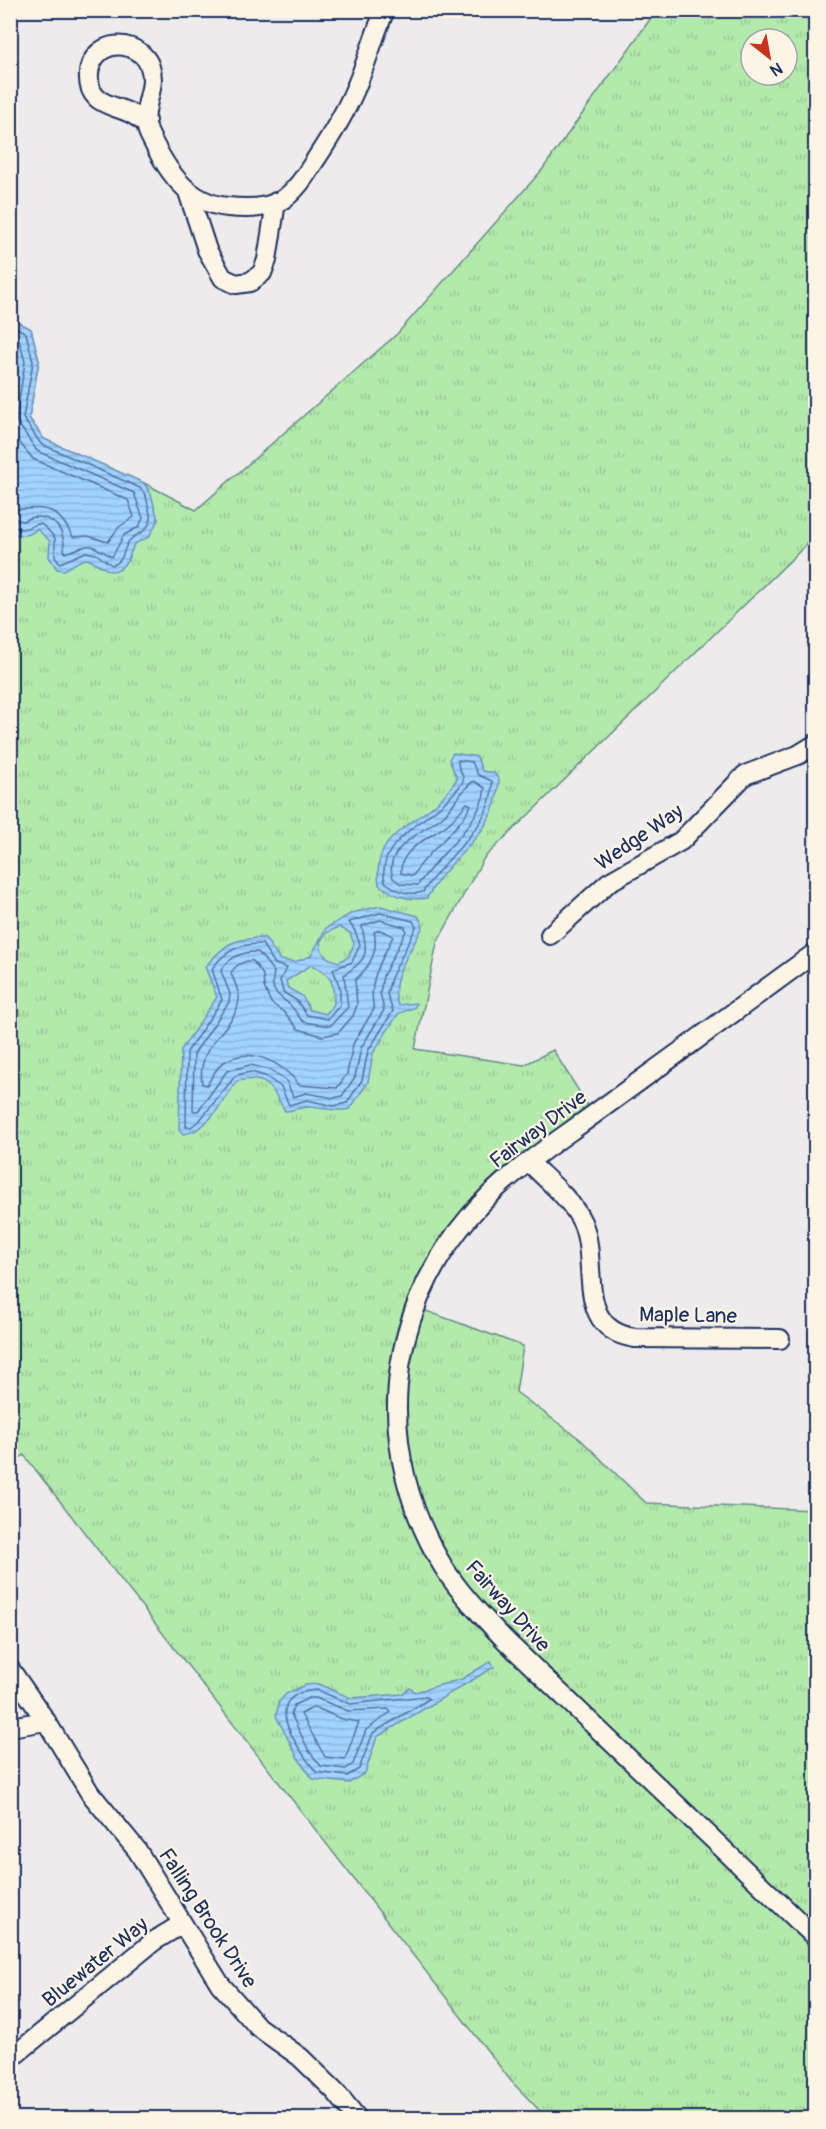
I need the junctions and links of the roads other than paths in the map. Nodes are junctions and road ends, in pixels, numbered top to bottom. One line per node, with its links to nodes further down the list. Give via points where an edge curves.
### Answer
1 (385, 10): 4 (street, via 357,86 333,135 302,180)
2 (146, 123): 3 (street, via 169,169)
3 (189, 192): 4 (street, via 226,207); 4 (street, via 207,250 223,278 236,284 250,282 262,273)
4 (276, 202)
5 (816, 744): 6 (street, Wedge Way, via 745,775 681,841 609,882)
6 (550, 935)
7 (815, 953): 8 (street, Fairway Drive)
8 (530, 1163): 9 (street, Maple Lane, via 567,1200 582,1223 592,1297 600,1318 608,1326 635,1338); 14 (street, Fairway Drive, via 485,1200 454,1236 415,1307 403,1346 397,1387 397,1428 410,1495 425,1533 469,1602)
9 (780, 1339)
10 (10, 1669): 11 (street, Falling Brook Drive)
11 (46, 1720): 12 (street); 13 (street, Falling Brook Drive, via 90,1793 137,1850)
12 (10, 1727)
13 (182, 1924): 15 (street, Bluewater Way, via 154,1941); 16 (street, Falling Brook Drive, via 220,1984 258,2027 300,2057)
14 (816, 1938)
15 (10, 2060)
16 (357, 2118)

